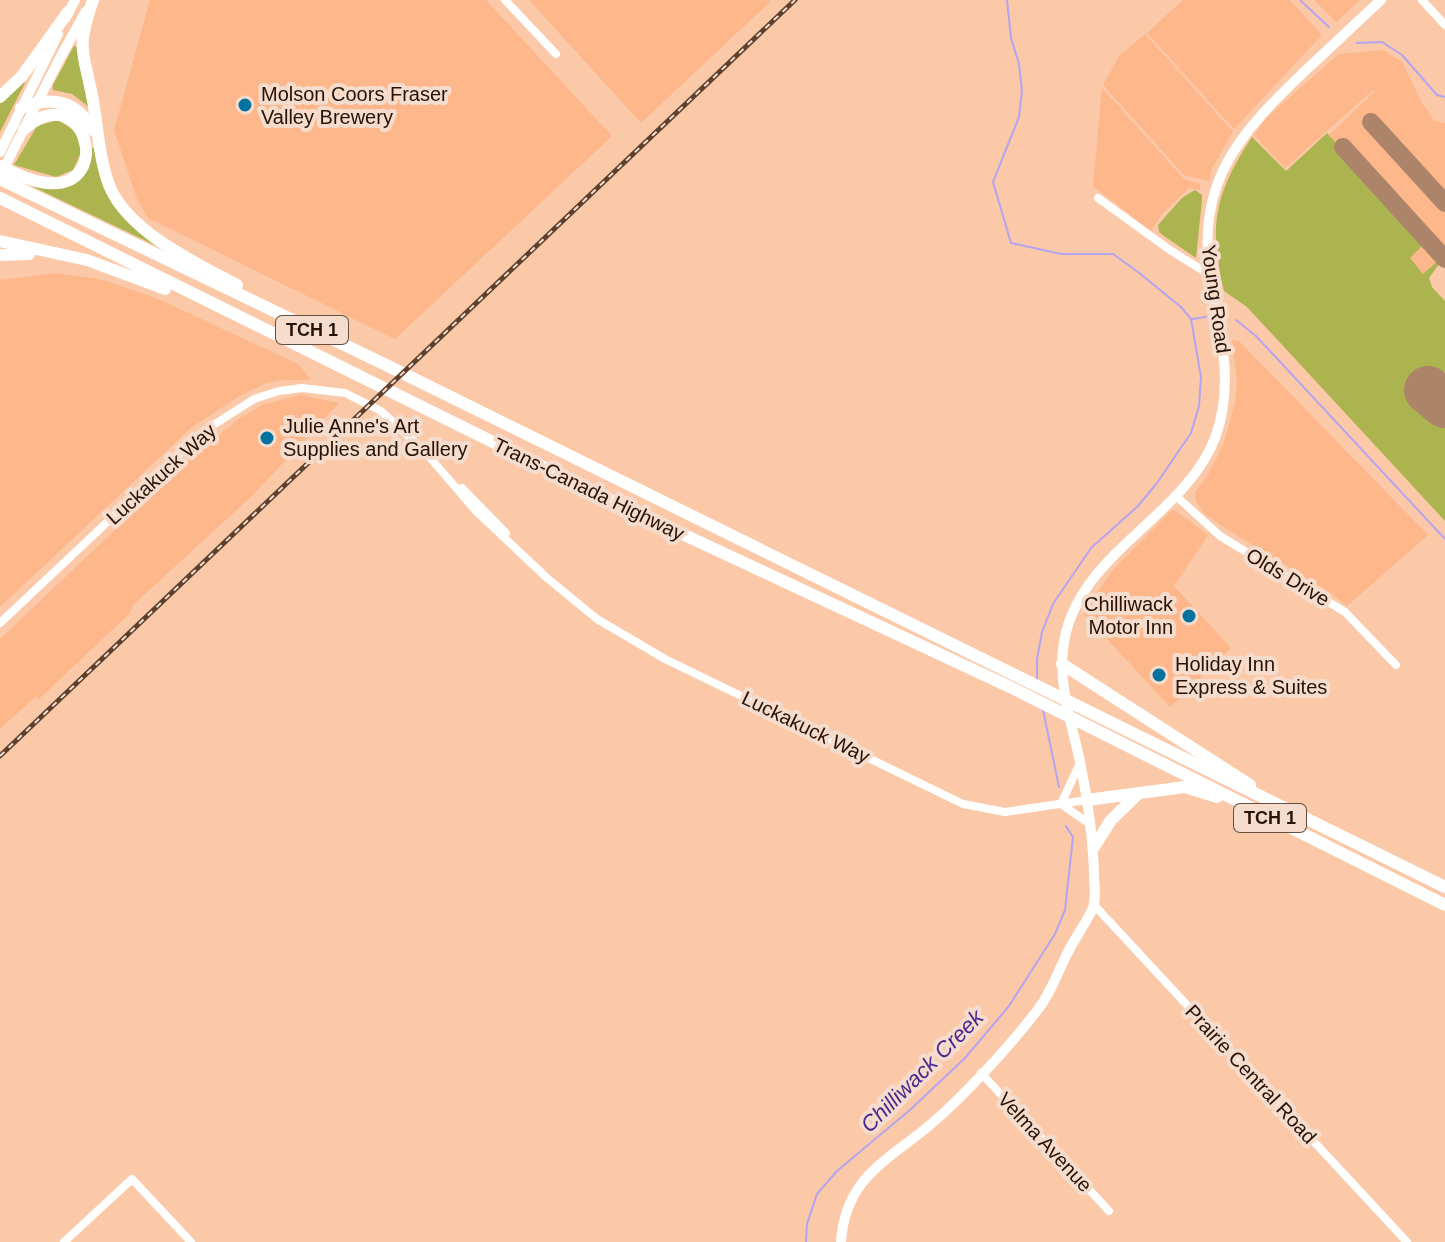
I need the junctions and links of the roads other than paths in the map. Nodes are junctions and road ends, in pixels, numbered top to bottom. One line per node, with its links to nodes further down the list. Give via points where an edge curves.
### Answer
1 (75, 0): 6 (main road)
2 (93, 0): 10 (main road); 13 (highway, via 81,55)
3 (505, 0): 8 (street)
4 (1381, 0): 21 (main road, Young Road, via 1267,107 1234,150 1210,212)
5 (1422, 0): 7 (street)
6 (68, 12): 9 (highway, via 22,76); 11 (main road)
7 (1445, 25)
8 (556, 54)
9 (0, 97)
10 (39, 101): 11 (highway); 12 (main road); 13 (highway, via 74,107)
11 (21, 108): 14 (main road)
12 (24, 129): 14 (main road); 14 (highway, via 50,115 75,122 87,144 83,166 67,181 47,183 27,179)
13 (98, 137): 23 (highway, via 110,189 139,225)
14 (3, 159): 15 (main road)
15 (0, 178): 23 (highway, Trans-Canada Highway / TCH 1)
16 (0, 198): 22 (highway, Trans-Canada Highway / TCH 1)
17 (1098, 198): 21 (street)
18 (0, 241): 19 (highway)
19 (54, 254): 20 (highway); 22 (highway, via 140,278)
20 (0, 255)
21 (1210, 275): 24 (main road, Young Road, via 1223,341 1224,400 1214,439)
22 (285, 339): 35 (highway, Trans-Canada Highway / TCH 1, via 614,502 1010,687)
23 (384, 364): 33 (highway, Trans-Canada Highway / TCH 1)
24 (1175, 495): 26 (main road, Young Road, via 1104,565 1083,594 1068,626); 27 (street, Olds Drive, via 1220,536 1345,612)
25 (0, 623): 31 (street, Luckakuck Way, via 204,431 254,399 279,391 345,393 381,411 547,578 597,619 665,659 963,804 1005,812)
26 (1062, 664): 28 (main road, Young Road); 33 (highway, via 1260,791)
27 (1396, 665)
28 (1080, 763): 30 (main road, Young Road); 31 (street)
29 (1138, 794): 30 (highway); 34 (highway, via 1111,820); 35 (highway, via 1185,787)
30 (1087, 800): 31 (street, Luckakuck Way); 32 (main road, Young Road)
31 (1061, 804): 32 (street)
32 (1091, 825): 34 (main road, Young Road)
33 (1347, 839): 36 (highway, TCH 1)
34 (1094, 847): 38 (main road, Young Road)
35 (1340, 853): 37 (highway, TCH 1)
36 (1445, 887)
37 (1445, 905)
38 (1095, 906): 39 (main road, via 1038,1011); 44 (street, Prairie Central Road)
39 (981, 1073): 40 (street, Velma Avenue); 43 (main road, via 857,1188)
40 (1109, 1211)
41 (64, 1242): 42 (street, via 132,1179)
42 (191, 1242)
43 (841, 1242)
44 (1407, 1242)

